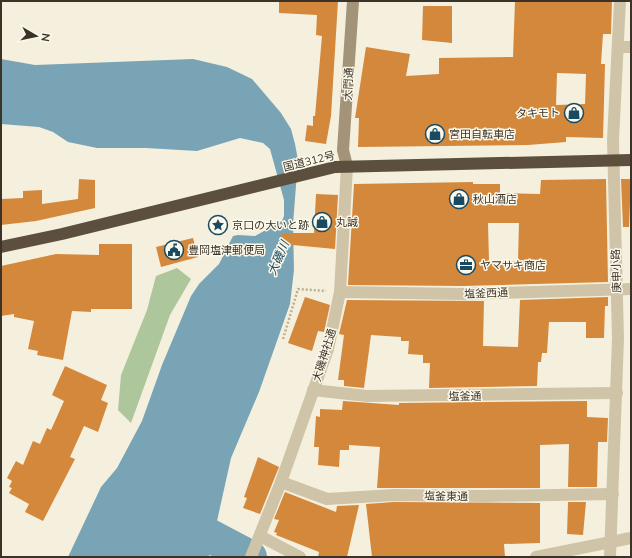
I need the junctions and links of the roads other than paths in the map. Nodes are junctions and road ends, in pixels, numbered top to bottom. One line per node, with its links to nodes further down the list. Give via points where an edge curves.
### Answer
1 (353, 1): 7 (street, 大門通)
2 (620, 1): 3 (street, 庚申小路)
3 (618, 47): 4 (street); 6 (street, 庚申小路)
4 (631, 47)
5 (631, 160): 6 (highway, 国道312号)
6 (614, 161): 7 (highway, 国道312号); 9 (street, 庚申小路)
7 (341, 167): 8 (highway, 国道312号); 11 (street, 大磯神社通)
8 (1, 247)
9 (617, 289): 10 (street, 塩釜西通); 11 (street, 塩釜西通, via 463,294); 13 (street, 庚申小路)
10 (631, 289)
11 (340, 292): 12 (street, 大磯神社通, via 328,349)
12 (313, 390): 13 (street, 塩釜通, via 367,396); 14 (street, 大磯神社通)
13 (617, 393): 15 (street, 庚申小路)
14 (281, 482): 15 (street, 塩釜東通, via 327,499 394,495); 16 (street, 大磯神社通)
15 (614, 494): 18 (street, 庚申小路)
16 (260, 536): 19 (street, 大磯神社通); 20 (street)
17 (631, 538): 18 (street)
18 (610, 542): 21 (street); 22 (street, 庚申小路)
19 (251, 557)
20 (300, 557)
21 (536, 557)
22 (610, 557)

